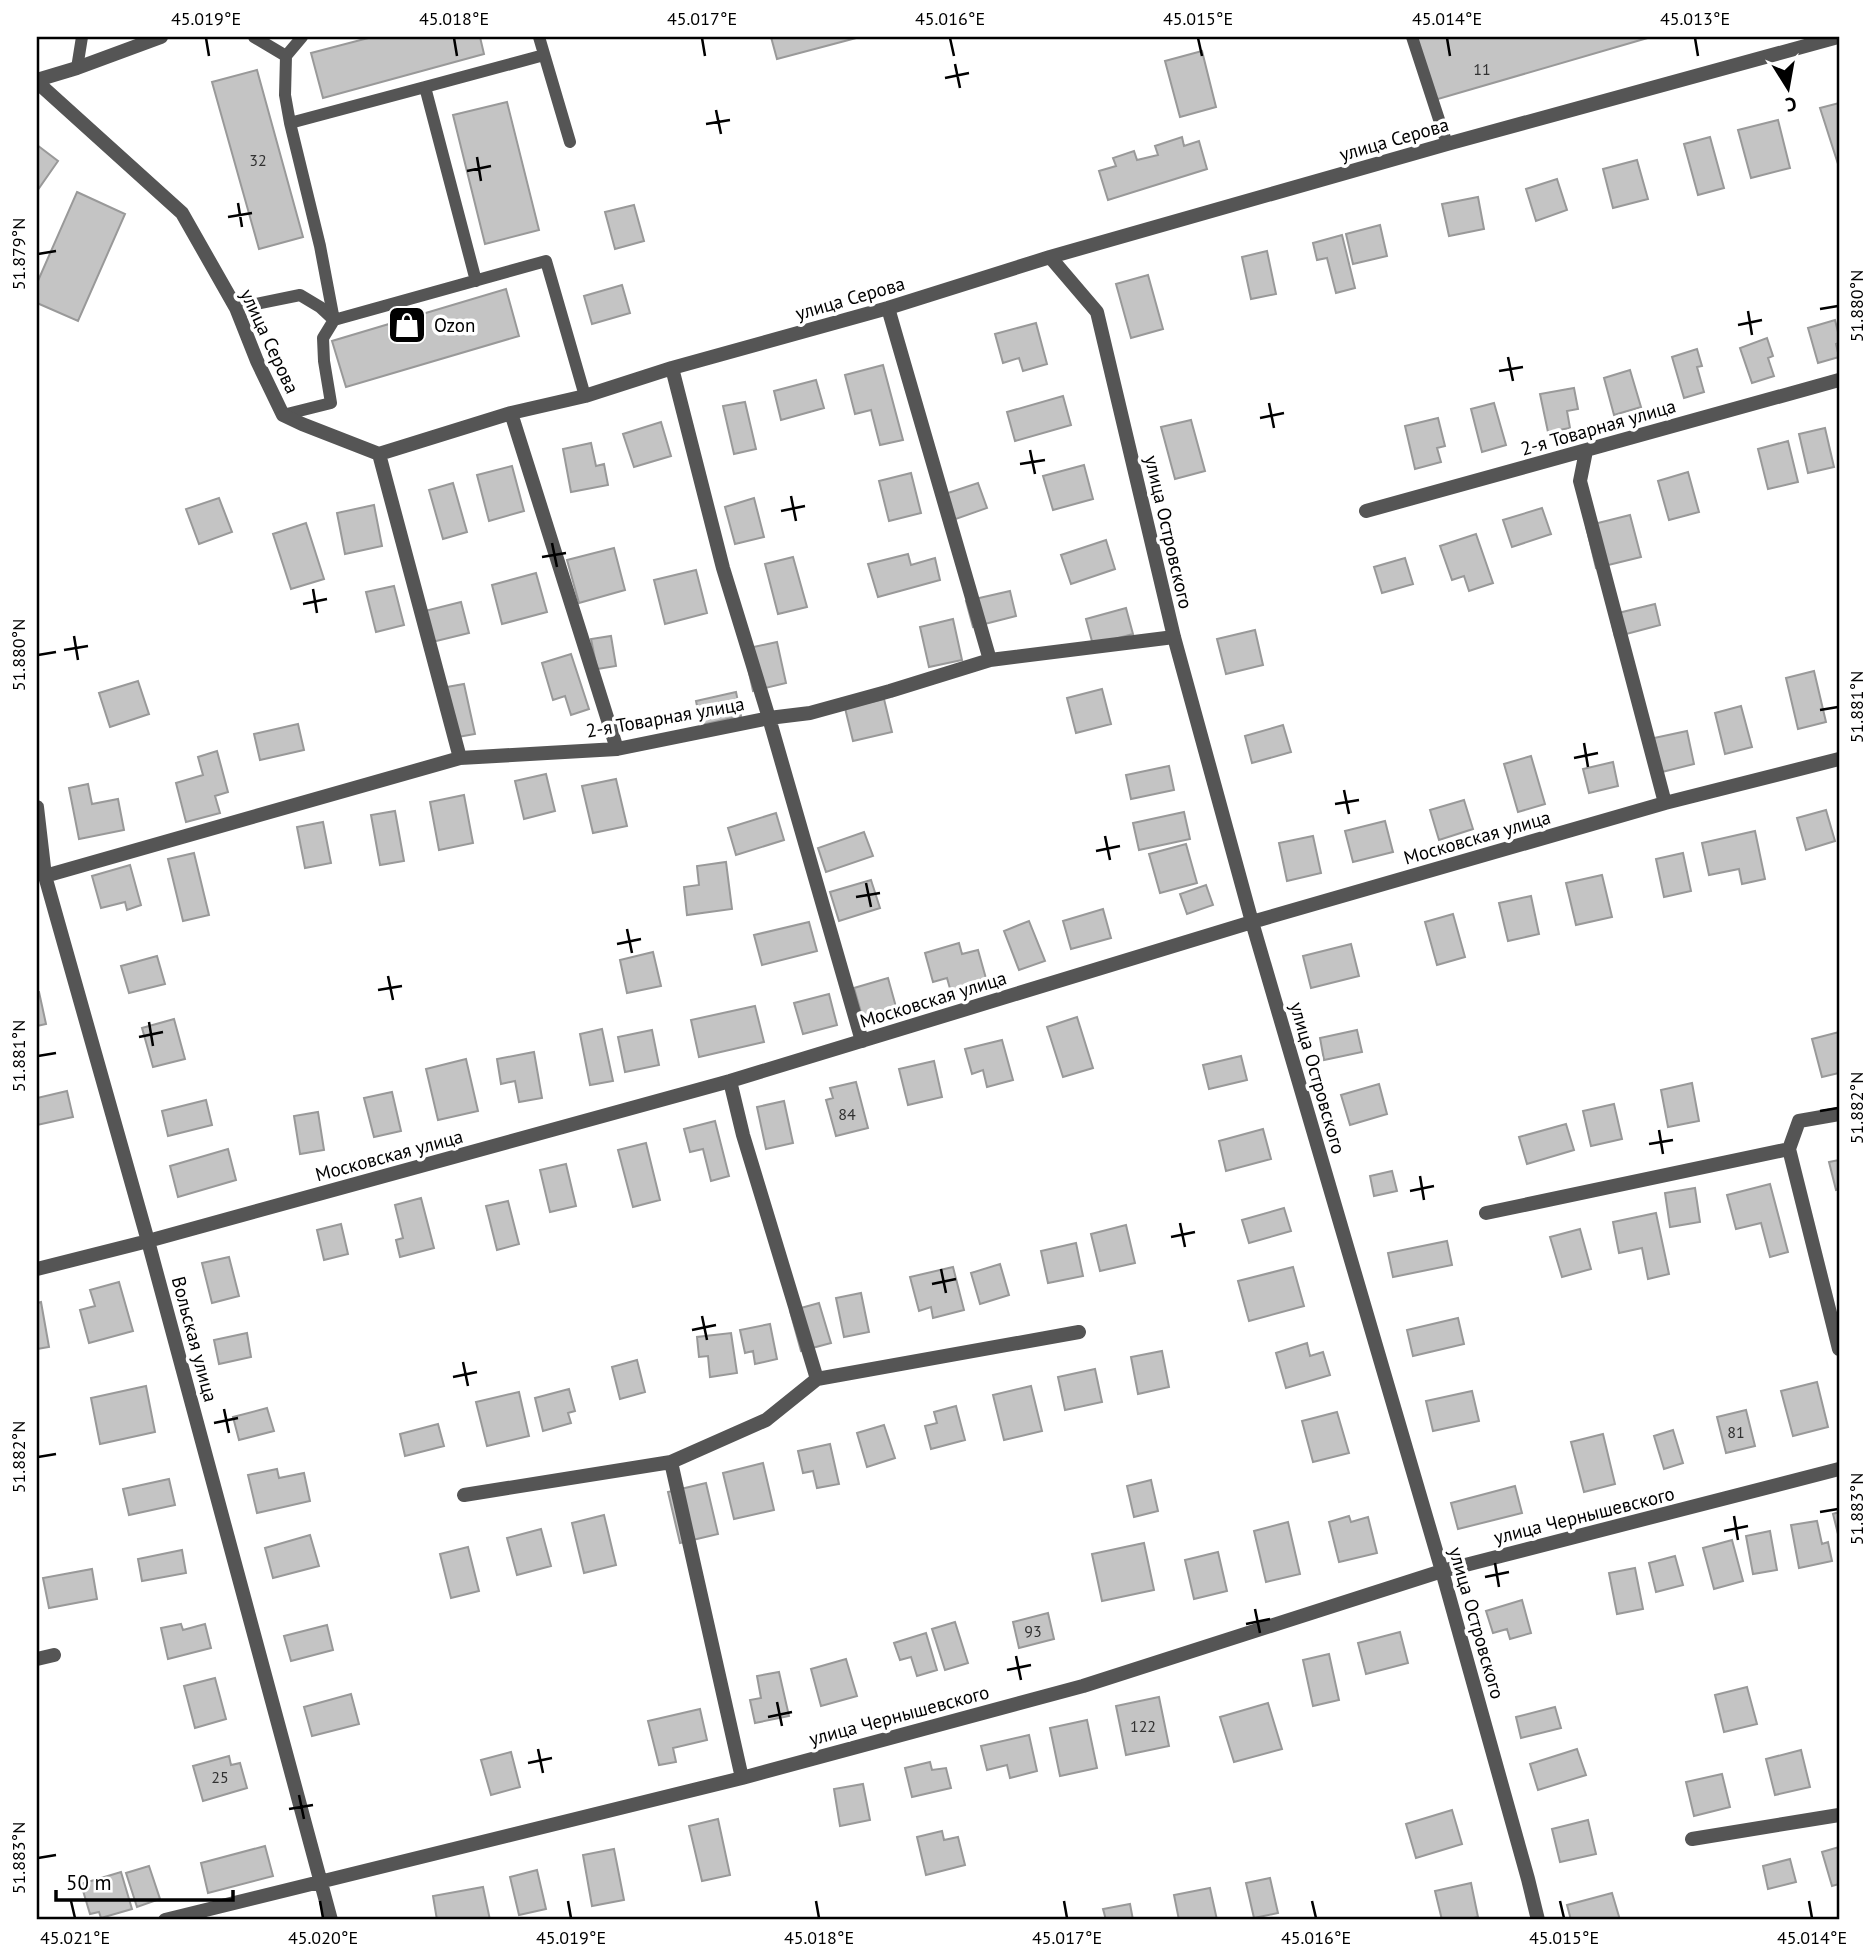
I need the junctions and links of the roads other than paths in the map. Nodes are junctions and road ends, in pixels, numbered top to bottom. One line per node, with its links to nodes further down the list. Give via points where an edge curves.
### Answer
1 (82, 37): 10 (lane)
2 (161, 37): 10 (street)
3 (254, 37): 9 (lane)
4 (302, 37): 9 (lane)
5 (539, 37): 8 (lane)
6 (1412, 37): 15 (lane)
7 (1838, 37): 15 (street, улица Серова)
8 (544, 55): 12 (lane); 14 (lane)
9 (286, 56): 13 (lane)
10 (77, 68): 11 (street)
11 (37, 81): 18 (street, улица Серова, via 182,213)
12 (425, 87): 13 (lane); 17 (lane)
13 (290, 124): 20 (lane)
14 (569, 142)
15 (1447, 144): 16 (street, улица Серова)
16 (1050, 257): 19 (street, улица Серова); 29 (street, улица Островского, via 1097,312)
17 (476, 281): 20 (lane); 23 (lane, via 546,261)
18 (236, 308): 20 (lane, via 299,295); 25 (street, улица Серова)
19 (888, 308): 21 (street, улица Серова); 30 (street)
20 (334, 320): 25 (lane, via 323,338 331,403)
21 (672, 368): 23 (street, улица Серова); 31 (street, via 723,568)
22 (1839, 380): 26 (street, 2-я Товарная улица)
23 (585, 396): 24 (street, улица Серова)
24 (511, 414): 27 (street, улица Серова); 32 (street)
25 (283, 415): 27 (street, улица Серова)
26 (1586, 451): 28 (street, 2-я Товарная улица); 35 (street, via 1580,481)
27 (379, 454): 33 (street)
28 (1366, 511)
29 (1174, 637): 30 (street, 2-я Товарная улица); 38 (street, улица Островского)
30 (990, 660): 31 (street, 2-я Товарная улица, via 810,713)
31 (769, 718): 32 (street, 2-я Товарная улица); 39 (street)
32 (617, 749): 33 (street, 2-я Товарная улица)
33 (460, 758): 37 (street, 2-я Товарная улица)
34 (1839, 759): 35 (street, Московская улица)
35 (1665, 803): 38 (street, Московская улица)
36 (37, 807): 37 (street, Вольская улица)
37 (45, 876): 44 (street, Вольская улица)
38 (1252, 922): 39 (street, Московская улица); 52 (street, улица Островского)
39 (862, 1041): 40 (street, Московская улица)
40 (730, 1081): 44 (street, Московская улица); 48 (street)
41 (1839, 1114): 42 (street, via 1799,1121)
42 (1789, 1149): 43 (street); 47 (street)
43 (1486, 1213)
44 (148, 1241): 45 (street, Московская улица); 58 (street, Вольская улица)
45 (37, 1269)
46 (1079, 1332): 48 (street)
47 (1839, 1349)
48 (817, 1378): 49 (street, via 766,1420)
49 (671, 1462): 51 (street); 55 (street)
50 (1839, 1469): 52 (street, улица Чернышевского)
51 (464, 1495)
52 (1443, 1571): 55 (street, улица Чернышевского, via 1083,1686); 61 (street, улица Островского)
53 (54, 1655): 54 (street)
54 (37, 1659)
55 (742, 1778): 58 (street, улица Чернышевского)
56 (1839, 1815): 57 (street)
57 (1692, 1839)
58 (321, 1882): 59 (street, улица Чернышевского); 60 (street, Вольская улица)
59 (165, 1920)
60 (331, 1920)
61 (1538, 1920)

